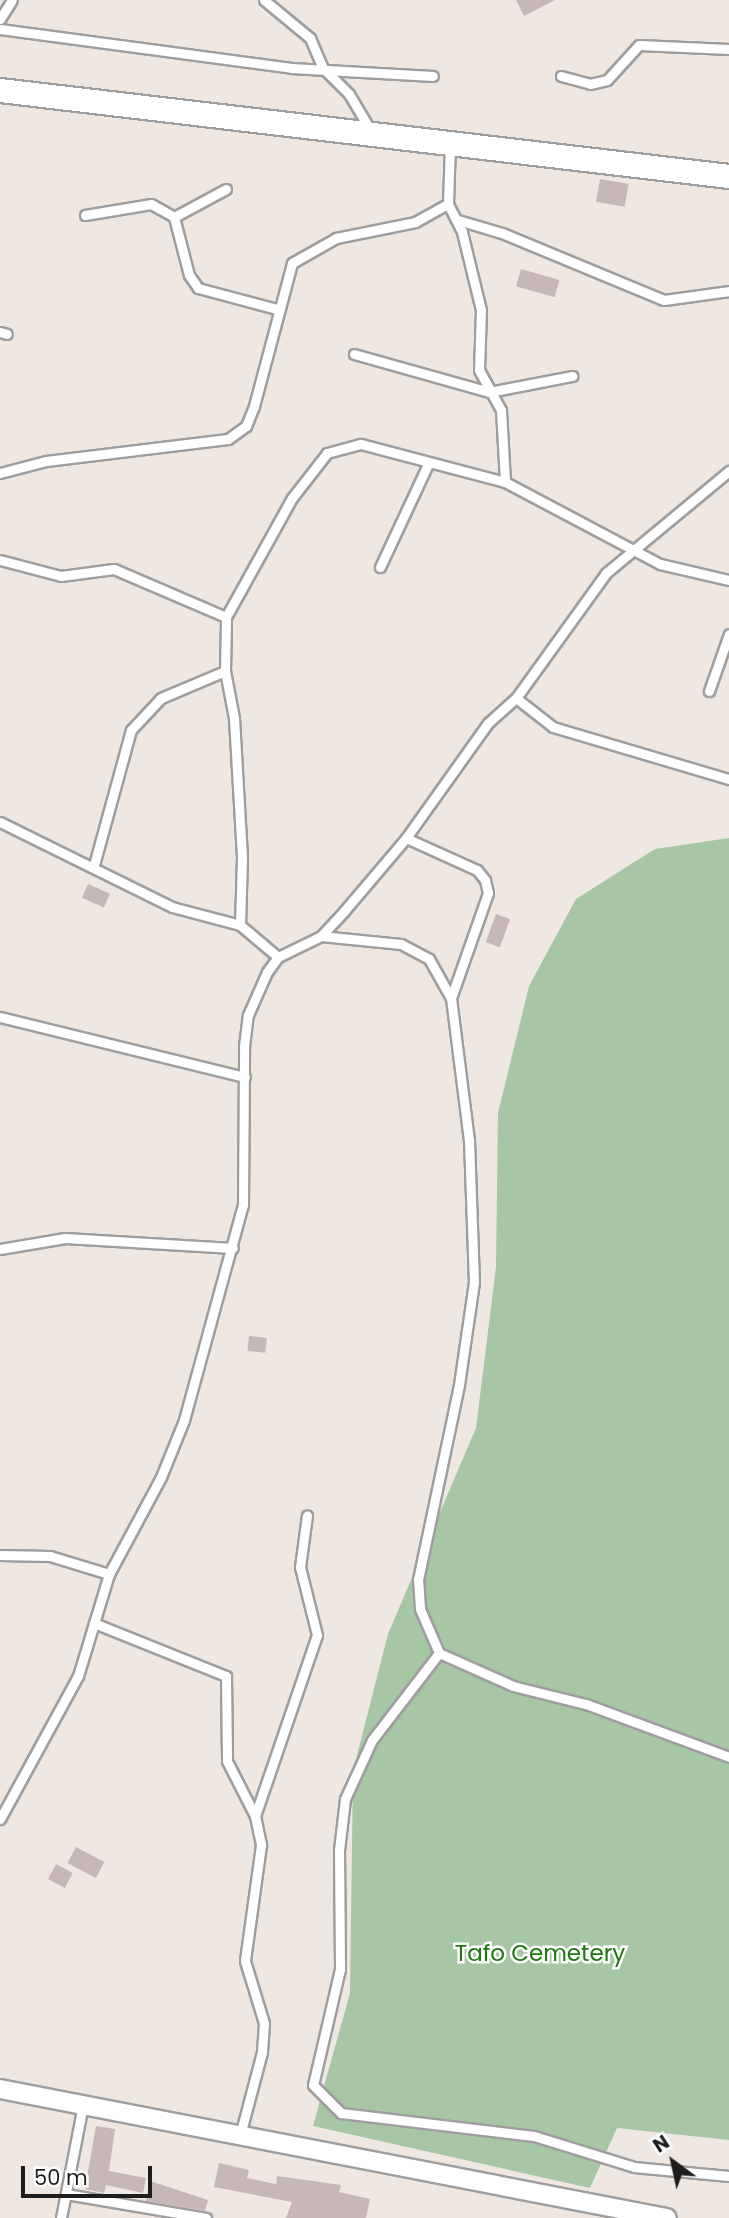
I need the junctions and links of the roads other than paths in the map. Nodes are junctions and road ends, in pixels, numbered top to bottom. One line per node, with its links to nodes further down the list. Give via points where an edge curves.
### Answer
1 (12, 0): 3 (lane)
2 (264, 0): 6 (lane, via 310,38)
3 (0, 19)
4 (0, 29): 6 (lane, via 290,68)
5 (729, 49): 8 (lane, via 639,45 607,80 590,85)
6 (323, 68): 7 (lane); 10 (lane, via 349,94)
7 (433, 76)
8 (561, 76)
9 (0, 90): 10 (street)
10 (372, 133): 11 (street)
11 (450, 142): 12 (street); 14 (lane)
12 (729, 176)
13 (226, 189): 16 (lane)
14 (448, 204): 17 (lane); 19 (lane, via 415,222 336,238 307,250 292,263)
15 (85, 215): 16 (lane, via 151,204)
16 (174, 217): 19 (lane, via 189,275 198,288)
17 (458, 220): 18 (lane, via 502,233 664,300); 22 (lane, via 481,310 477,354)
18 (729, 291)
19 (277, 309): 25 (lane, via 254,406 246,426 228,439 47,461)
20 (354, 354): 22 (lane)
21 (572, 376): 22 (lane)
22 (489, 392): 26 (lane, via 505,427)
23 (428, 464): 26 (lane); 29 (lane); 31 (lane, via 360,444 327,453 292,498)
24 (729, 471): 27 (lane)
25 (0, 473)
26 (505, 482): 27 (lane)
27 (631, 549): 30 (lane, via 660,564); 35 (lane, via 572,618)
28 (0, 560): 31 (lane, via 61,576 114,569)
29 (380, 567)
30 (729, 580)
31 (226, 617): 33 (lane)
32 (729, 634): 34 (lane)
33 (225, 671): 39 (lane, via 161,698 131,730); 40 (lane, via 238,777)
34 (709, 691)
35 (516, 698): 36 (lane, via 553,727); 38 (lane, via 488,723)
36 (729, 779)
37 (0, 822): 39 (lane)
38 (406, 838): 41 (lane); 43 (lane, via 477,870 485,880 488,893)
39 (94, 865): 40 (lane, via 172,907)
40 (240, 925): 42 (lane)
41 (321, 936): 42 (lane); 43 (lane, via 401,944 429,959)
42 (278, 957): 45 (lane, via 248,1015)
43 (451, 998): 52 (lane, via 469,1140 474,1282 459,1384 418,1579 421,1609)
44 (0, 1017): 45 (lane)
45 (245, 1077): 46 (lane, via 243,1205)
46 (233, 1248): 47 (lane, via 65,1238); 50 (lane, via 184,1420 161,1476)
47 (0, 1250)
48 (307, 1515): 54 (lane, via 300,1567 317,1635)
49 (0, 1555): 50 (lane, via 50,1556)
50 (108, 1574): 51 (lane)
51 (94, 1623): 54 (lane, via 226,1676 226,1761); 55 (lane, via 78,1676)
52 (439, 1653): 53 (lane, via 513,1686 586,1704); 59 (lane, via 372,1740 345,1799 338,1885 340,1969 313,2085 341,2113 534,2136 634,2167)
53 (729, 1757)
54 (255, 1816): 58 (lane, via 261,1845 245,1961 264,2023 262,2052)
55 (0, 1819)
56 (0, 2089): 57 (street)
57 (83, 2105): 58 (street); 60 (lane)
58 (240, 2135): 63 (street)
59 (729, 2176)
60 (66, 2194): 61 (lane); 62 (lane)
61 (61, 2218)
62 (206, 2218)
63 (667, 2218)

